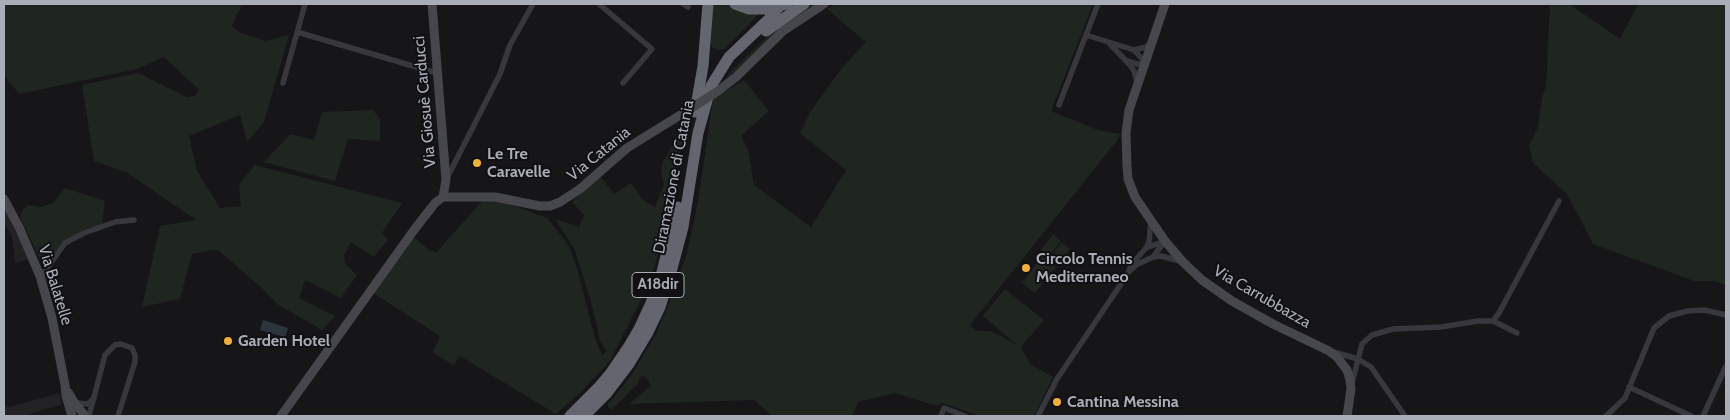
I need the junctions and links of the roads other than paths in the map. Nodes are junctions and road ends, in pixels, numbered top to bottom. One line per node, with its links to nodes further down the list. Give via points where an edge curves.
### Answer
1 (305, 4): 15 (street)
2 (432, 4): 22 (main road, Via Giosuè Carducci)
3 (533, 4): 28 (street)
4 (599, 4): 24 (street, via 652,49)
5 (708, 4): 27 (highway, Diramazione di Catania / A18dir)
6 (734, 4): 14 (highway, via 749,9)
7 (750, 4): 14 (highway)
8 (781, 4): 34 (highway, Diramazione di Catania / A18dir, via 729,57 710,86 698,133)
9 (787, 4): 14 (highway, bridge)
10 (804, 4): 34 (highway, via 766,31 717,83 706,114)
11 (824, 4): 29 (main road, Via Catania, bridge, via 783,30 736,77 626,148 580,189 560,202 540,206 495,196)
12 (1098, 4): 16 (street)
13 (1165, 4): 17 (main road, Via Carrubbazza)
14 (768, 5): 27 (highway, via 714,68 706,82)
15 (297, 32): 22 (street); 23 (street)
16 (1086, 35): 18 (street); 26 (street)
17 (1154, 39): 19 (street, via 1146,47); 21 (main road, Via Carrubbazza)
18 (1110, 44): 19 (street); 20 (street)
19 (1134, 50): 21 (street)
20 (1127, 61): 21 (street); 25 (street)
21 (1146, 63): 25 (main road, Via Carrubbazza)
22 (437, 73): 28 (main road, Via Giosuè Carducci)
23 (283, 82)
24 (622, 84)
25 (1137, 85): 33 (main road, Via Carrubbazza, via 1127,122 1128,179 1135,197)
26 (1059, 105)
27 (693, 129): 56 (highway, Diramazione di Catania / A18dir, via 668,251 649,309 621,358 598,388)
28 (446, 180): 29 (main road, Via Giosuè Carducci)
29 (443, 197): 55 (main road, via 414,230)
30 (4, 199): 40 (main road, Via Balatelle, via 20,227)
31 (1559, 201): 42 (street)
32 (134, 220): 40 (street, via 116,222 65,243)
33 (1151, 220): 35 (main road, Via Carrubbazza); 36 (street)
34 (682, 227): 57 (highway, Diramazione di Catania / A18dir, via 664,297 647,334 617,380)
35 (1165, 241): 36 (street); 37 (street); 38 (main road, Via Carrubbazza)
36 (1146, 248): 39 (street)
37 (1153, 257): 38 (street); 39 (street, via 1136,265)
38 (1182, 261): 44 (main road, Via Carrubbazza, via 1232,301)
39 (1126, 275): 60 (street, via 1057,379)
40 (40, 276): 49 (main road, Via Balatelle)
41 (1726, 315): 50 (street, via 1687,310 1669,316 1654,328)
42 (1493, 320): 43 (street); 45 (street, via 1381,332 1362,344)
43 (1517, 333)
44 (1329, 351): 45 (street); 48 (main road, Via Carrubbazza)
45 (1358, 359): 47 (street); 48 (street, via 1348,366)
46 (1726, 366): 65 (street)
47 (1371, 367): 48 (street); 62 (street)
48 (1351, 369): 61 (main road)
49 (66, 385): 52 (main road); 52 (main road, via 66,396)
50 (1629, 387): 63 (street, via 1625,398); 64 (street)
51 (94, 398): 52 (street); 53 (street); 54 (street, via 109,349 121,344 132,348 135,362)
52 (77, 412)
53 (89, 416)
54 (118, 416)
55 (281, 416)
56 (570, 416)
57 (584, 416)
58 (941, 416): 59 (street, via 944,408)
59 (965, 416)
60 (1038, 416)
61 (1348, 416)
62 (1405, 416)
63 (1606, 416)
64 (1691, 416)
65 (1702, 416)

